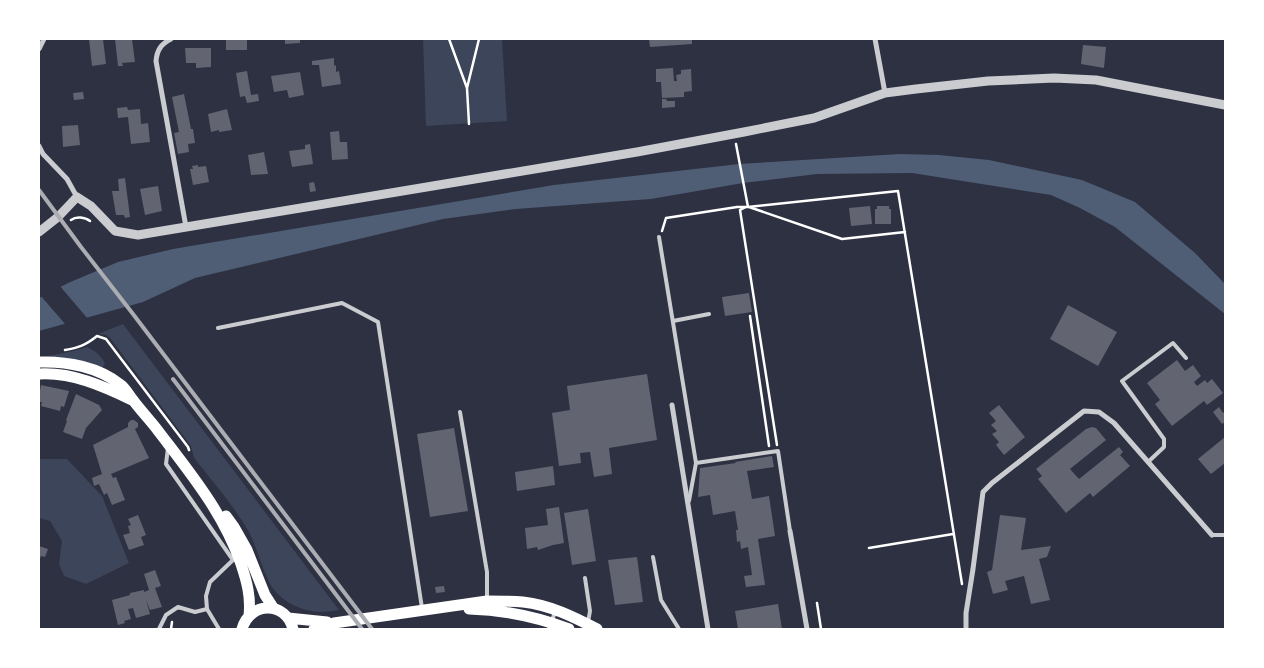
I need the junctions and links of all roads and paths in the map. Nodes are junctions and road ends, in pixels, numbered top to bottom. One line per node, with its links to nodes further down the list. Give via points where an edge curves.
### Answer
1 (43, 39): 6 (street)
2 (171, 39): 17 (street, via 157,51 156,61)
3 (449, 39): 7 (path)
4 (479, 39): 7 (path)
5 (875, 39): 8 (street)
6 (39, 49)
7 (467, 88): 10 (path)
8 (885, 94): 9 (street, via 988,81 1054,78 1096,80); 17 (street, via 814,118 637,152)
9 (1225, 106)
10 (470, 124)
11 (39, 146): 13 (street, via 68,179)
12 (738, 151): 14 (path)
13 (77, 197): 17 (street, via 91,206 115,231 138,235); 18 (street)
14 (748, 207): 19 (path, via 842,239); 19 (path, via 898,191); 20 (path, via 666,218); 34 (path, via 740,210)
15 (69, 221): 16 (path, via 80,217)
16 (94, 223)
17 (186, 227)
18 (39, 232)
19 (905, 232): 41 (path)
20 (659, 237): 23 (lane)
21 (709, 314): 23 (lane)
22 (750, 316): 35 (path)
23 (673, 321): 37 (lane)
24 (218, 328): 53 (lane, via 342,303 378,322)
25 (96, 336): 26 (path, via 79,348)
26 (64, 351)
27 (1186, 358): 36 (lane, via 1173,343 1122,381 1164,439 1164,447)
28 (39, 362): 30 (main road, via 86,367 106,375 122,386)
29 (39, 374): 30 (main road, via 83,379)
30 (133, 401): 33 (main road)
31 (672, 405): 39 (street)
32 (460, 412): 50 (lane, via 487,572)
33 (168, 444): 38 (main road); 45 (lane, via 166,464 191,502)
34 (778, 451): 35 (lane); 40 (lane)
35 (770, 452): 37 (lane)
36 (1148, 462): 42 (street); 70 (street, via 1114,423 1099,412 1084,411 992,483 983,492)
37 (696, 463): 39 (lane)
38 (204, 492): 45 (main road, via 228,532); 52 (main road, via 234,528)
39 (688, 503): 67 (street)
40 (790, 531): 68 (street)
41 (953, 534): 44 (path); 48 (path)
42 (1212, 535): 43 (lane)
43 (1225, 535)
44 (869, 548)
45 (235, 557): 51 (lane, via 210,582); 55 (main road, via 249,592)
46 (653, 557): 66 (lane, via 661,600)
47 (585, 578): 59 (lane)
48 (962, 586)
49 (816, 603): 69 (path)
50 (487, 606): 53 (main road); 54 (main road, via 524,602); 58 (main road, via 532,617)
51 (207, 609): 60 (lane, via 195,612 178,607 166,615); 61 (lane)
52 (274, 609): 55 (main road, via 263,608); 56 (main road)
53 (428, 610): 57 (main road)
54 (555, 610): 58 (lane); 59 (main road)
55 (249, 616): 62 (main road)
56 (288, 618): 57 (main road); 63 (main road)
57 (334, 623): 64 (main road)
58 (550, 626): 65 (main road)
59 (593, 627)
60 (159, 629)
61 (219, 629)
62 (242, 629)
63 (293, 629)
64 (314, 629)
65 (569, 629)
66 (678, 629)
67 (708, 629)
68 (806, 629)
69 (821, 629)
70 (966, 629)

